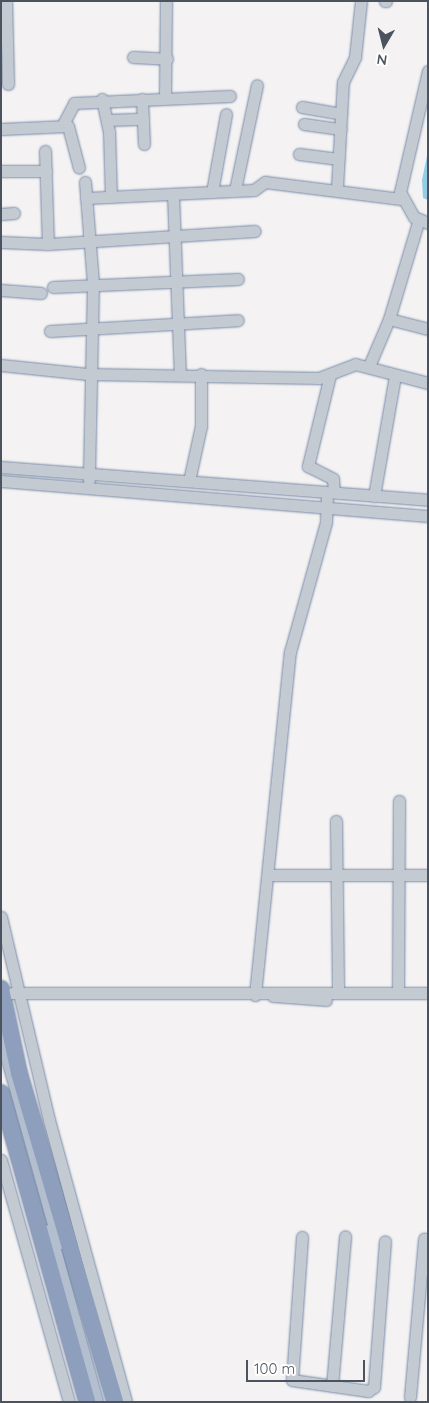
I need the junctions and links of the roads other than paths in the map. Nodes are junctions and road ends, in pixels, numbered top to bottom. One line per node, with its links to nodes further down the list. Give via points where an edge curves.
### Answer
1 (6, 1): 7 (street)
2 (166, 1): 5 (street)
3 (361, 1): 15 (street)
4 (133, 57): 5 (street)
5 (167, 59): 9 (street)
6 (428, 71): 36 (street)
7 (8, 84)
8 (257, 85): 31 (street)
9 (165, 96): 10 (street); 12 (street)
10 (230, 96)
11 (102, 99): 12 (street); 17 (street); 19 (street, via 74,103)
12 (142, 99): 16 (street)
13 (302, 107): 15 (street)
14 (226, 114): 32 (street)
15 (342, 114): 21 (street)
16 (143, 118): 17 (street); 22 (street)
17 (107, 120): 34 (street)
18 (304, 124): 21 (street)
19 (62, 126): 20 (street); 26 (street, via 68,126)
20 (1, 129)
21 (340, 129): 25 (street)
22 (144, 144)
23 (45, 151): 28 (street)
24 (299, 154): 25 (street)
25 (339, 159): 30 (street)
26 (79, 168)
27 (1, 171): 28 (street)
28 (46, 171): 44 (street)
29 (85, 182): 35 (street)
30 (337, 188): 31 (street, via 265,182 254,190); 36 (street)
31 (235, 190): 32 (street)
32 (212, 192): 33 (street)
33 (173, 194): 34 (street); 41 (street)
34 (111, 197): 35 (street)
35 (86, 198): 43 (street)
36 (400, 199): 39 (street)
37 (14, 213): 38 (street)
38 (1, 214)
39 (423, 221): 51 (street)
40 (255, 231): 41 (street)
41 (175, 236): 43 (street); 46 (street)
42 (1, 242): 44 (street)
43 (90, 242): 44 (street); 47 (street)
44 (48, 244)
45 (238, 279): 46 (street)
46 (177, 281): 47 (street); 53 (street)
47 (93, 284): 48 (street); 54 (street)
48 (53, 287)
49 (1, 290): 50 (street)
50 (41, 294)
51 (389, 319): 55 (street); 58 (street)
52 (238, 320): 53 (street)
53 (178, 325): 54 (street); 60 (street)
54 (93, 328): 56 (street); 59 (street)
55 (428, 330)
56 (50, 331)
57 (1, 364): 59 (street)
58 (369, 366): 62 (street, via 348,366); 63 (street)
59 (94, 374): 60 (street); 66 (street)
60 (180, 374): 61 (street)
61 (201, 374): 62 (street); 68 (street, via 201,426)
62 (330, 375): 70 (street, via 308,466 333,479)
63 (395, 376): 64 (street); 71 (street)
64 (428, 383)
65 (1, 467): 66 (street)
66 (90, 473): 68 (street); 69 (street)
67 (1, 481): 69 (street)
68 (189, 481): 70 (street)
69 (88, 488): 73 (street)
70 (331, 492): 71 (street); 73 (street)
71 (374, 496): 72 (street)
72 (428, 500)
73 (327, 508): 74 (street); 77 (street, via 290,652)
74 (428, 516)
75 (399, 801): 79 (street)
76 (336, 821): 78 (street)
77 (268, 875): 78 (street); 86 (street)
78 (336, 875): 79 (street); 83 (street)
79 (399, 876): 80 (street); 84 (street)
80 (428, 876)
81 (1, 917): 82 (street)
82 (8, 991): 86 (street); 105 (highway, via 19,1073); 106 (street)
83 (338, 992): 84 (street); 87 (street)
84 (398, 992): 85 (street)
85 (428, 993)
86 (255, 995): 87 (street)
87 (272, 995): 88 (street, via 287,1000)
88 (428, 1000)
89 (1, 1031): 104 (main road, via 28,1134)
90 (1, 1064): 103 (main road)
91 (1, 1093): 102 (highway)
92 (1, 1160): 101 (street)
93 (302, 1237): 99 (street, via 292,1380)
94 (345, 1237): 99 (street)
95 (424, 1239): 97 (street)
96 (384, 1241): 99 (street, via 374,1387 368,1391)
97 (415, 1341): 98 (street); 100 (street)
98 (428, 1342)
99 (332, 1386)
100 (410, 1397)
101 (69, 1402)
102 (87, 1402)
103 (96, 1402)
104 (110, 1402)
105 (115, 1402)
106 (126, 1402)

